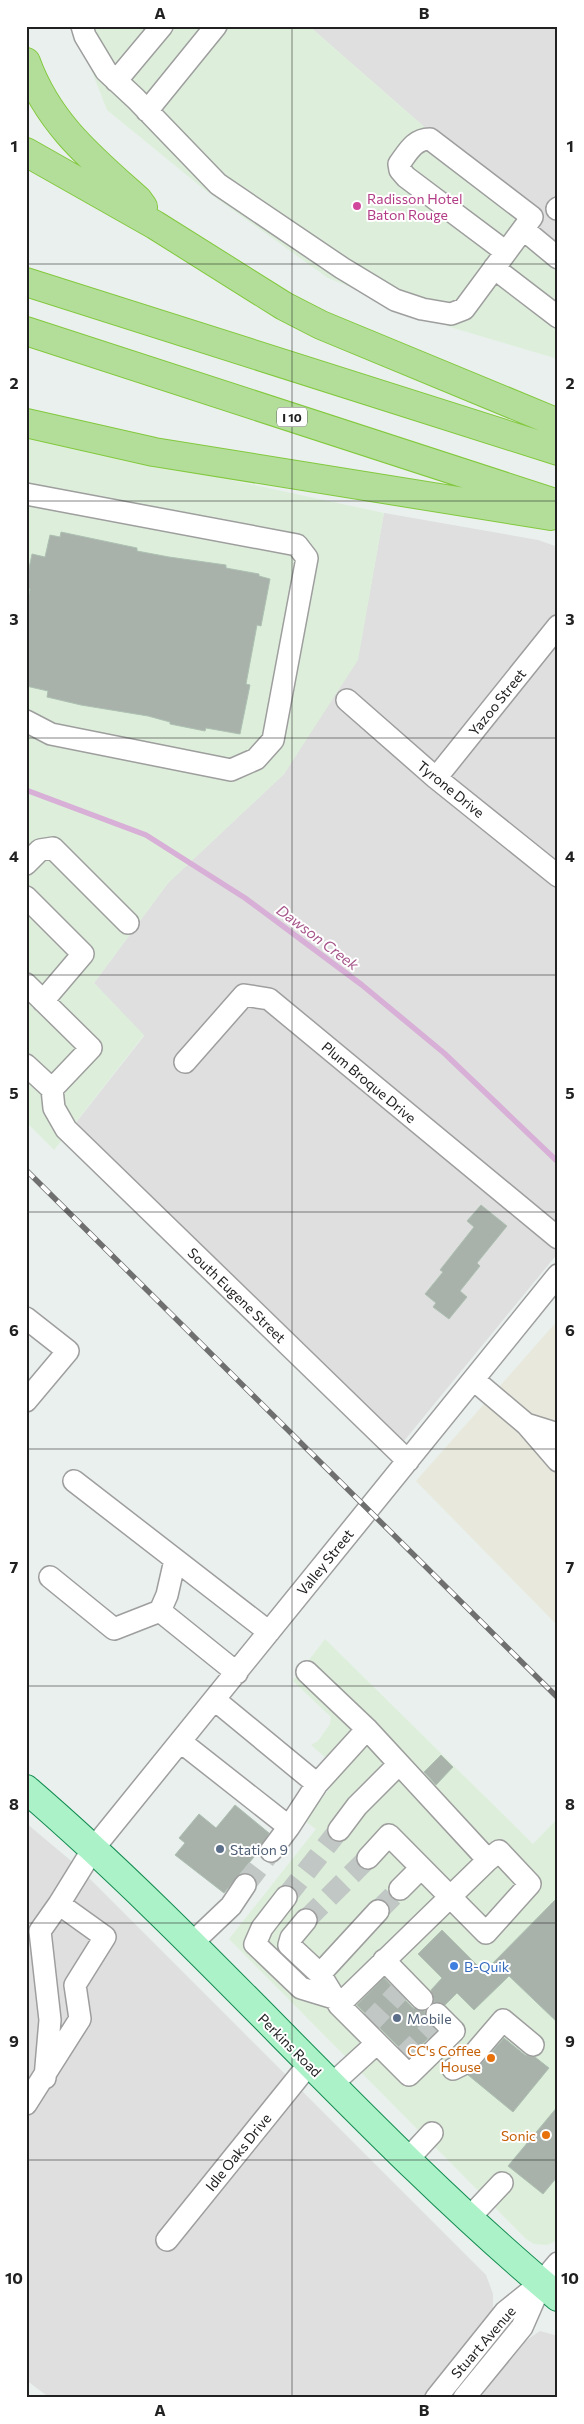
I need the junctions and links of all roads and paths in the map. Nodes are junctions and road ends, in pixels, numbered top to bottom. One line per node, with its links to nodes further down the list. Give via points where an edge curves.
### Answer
1 (82, 26): 5 (street, via 106,71)
2 (162, 26): 5 (street)
3 (216, 26): 6 (street)
4 (26, 62): 8 (highway, via 34,84 58,123 138,200)
5 (116, 81): 6 (street)
6 (147, 111): 11 (street, via 218,184 317,252 395,300 451,314 464,309)
7 (26, 152): 8 (highway)
8 (155, 225): 16 (highway, via 284,306 322,325)
9 (523, 229): 10 (street); 11 (street); 11 (street, via 532,217 430,139 422,139 415,144 399,164 406,177)
10 (558, 258)
11 (500, 260): 13 (street)
12 (26, 282): 17 (highway)
13 (558, 317)
14 (26, 331): 19 (highway, I 10)
15 (26, 423): 20 (highway, via 154,452)
16 (558, 423)
17 (558, 451)
18 (26, 494): 23 (street, via 297,545 307,558 273,740 256,759 231,770 51,734)
19 (558, 504)
20 (558, 517)
21 (558, 626): 24 (street, Yazoo Street)
22 (347, 700): 24 (street, Tyrone Drive)
23 (26, 721)
24 (436, 778): 26 (street, Tyrone Drive)
25 (26, 864): 28 (street, via 40,850 53,848)
26 (558, 876)
27 (26, 897): 30 (street, via 83,954)
28 (128, 923)
29 (26, 984): 30 (street)
30 (43, 1001): 33 (street, via 91,1048)
31 (184, 1062): 34 (street, Plum Broque Drive, via 244,995 269,999)
32 (26, 1065): 33 (street)
33 (52, 1089): 41 (street, South Eugene Street, via 54,1108 66,1129)
34 (558, 1238)
35 (558, 1275): 37 (street, Valley Street)
36 (26, 1318): 38 (street, via 68,1351)
37 (474, 1380): 39 (street); 41 (street, Valley Street)
38 (26, 1401)
39 (526, 1424): 40 (street); 42 (street)
40 (558, 1434)
41 (408, 1461): 47 (street, Valley Street)
42 (558, 1461)
43 (74, 1481): 44 (street)
44 (175, 1560): 46 (street); 47 (street)
45 (50, 1577): 46 (street, via 114,1629)
46 (160, 1611): 49 (street)
47 (269, 1632): 49 (street, Valley Street)
48 (307, 1672): 51 (street)
49 (237, 1673): 50 (street, Valley Street)
50 (215, 1700): 52 (street, Valley Street); 54 (street)
51 (367, 1729): 53 (street); 54 (street)
52 (181, 1742): 56 (street); 58 (street, Valley Street)
53 (399, 1764): 57 (street, via 357,1806); 61 (street)
54 (317, 1784): 56 (street)
55 (26, 1789): 58 (main road, Perkins Road)
56 (289, 1827): 59 (street)
57 (339, 1830)
58 (93, 1848): 67 (street, Valley Street); 70 (main road, Perkins Road)
59 (271, 1851)
60 (368, 1858): 62 (street, via 389,1835)
61 (488, 1860): 66 (street); 66 (street, via 499,1852 530,1884 486,1933)
62 (421, 1868): 64 (street); 66 (street)
63 (245, 1885): 70 (street, via 231,1906)
64 (400, 1888)
65 (286, 1897): 74 (street, via 262,1928 255,1944 301,1988)
66 (449, 1897): 71 (street)
67 (59, 1904): 73 (street, Valley Street, via 40,1931); 79 (street, via 105,1937 75,1985 80,2019)
68 (378, 1911): 72 (street)
69 (306, 1920): 72 (street, via 289,1945)
70 (191, 1944): 77 (main road, Perkins Road)
71 (384, 1960): 74 (street); 75 (street, via 423,2006 454,2031 409,2075 399,2060)
72 (320, 1974): 74 (street)
73 (35, 1976): 79 (street, Valley Street, via 50,2020)
74 (338, 2002): 75 (street)
75 (370, 2032): 80 (street)
76 (533, 2045): 78 (street, via 503,2020 467,2062)
77 (309, 2064): 80 (main road, Perkins Road); 86 (street, Idle Oaks Drive)
78 (453, 2069)
79 (45, 2078): 81 (street)
80 (331, 2085): 83 (main road, Perkins Road)
81 (26, 2104)
82 (432, 2133): 83 (street)
83 (406, 2160): 85 (main road, Perkins Road)
84 (502, 2183): 85 (street)
85 (469, 2218): 87 (main road, Perkins Road)
86 (167, 2240)
87 (552, 2281): 88 (street, Stuart Avenue, via 505,2312); 89 (street, Stuart Avenue, via 522,2327)
88 (436, 2398)
89 (464, 2398)

